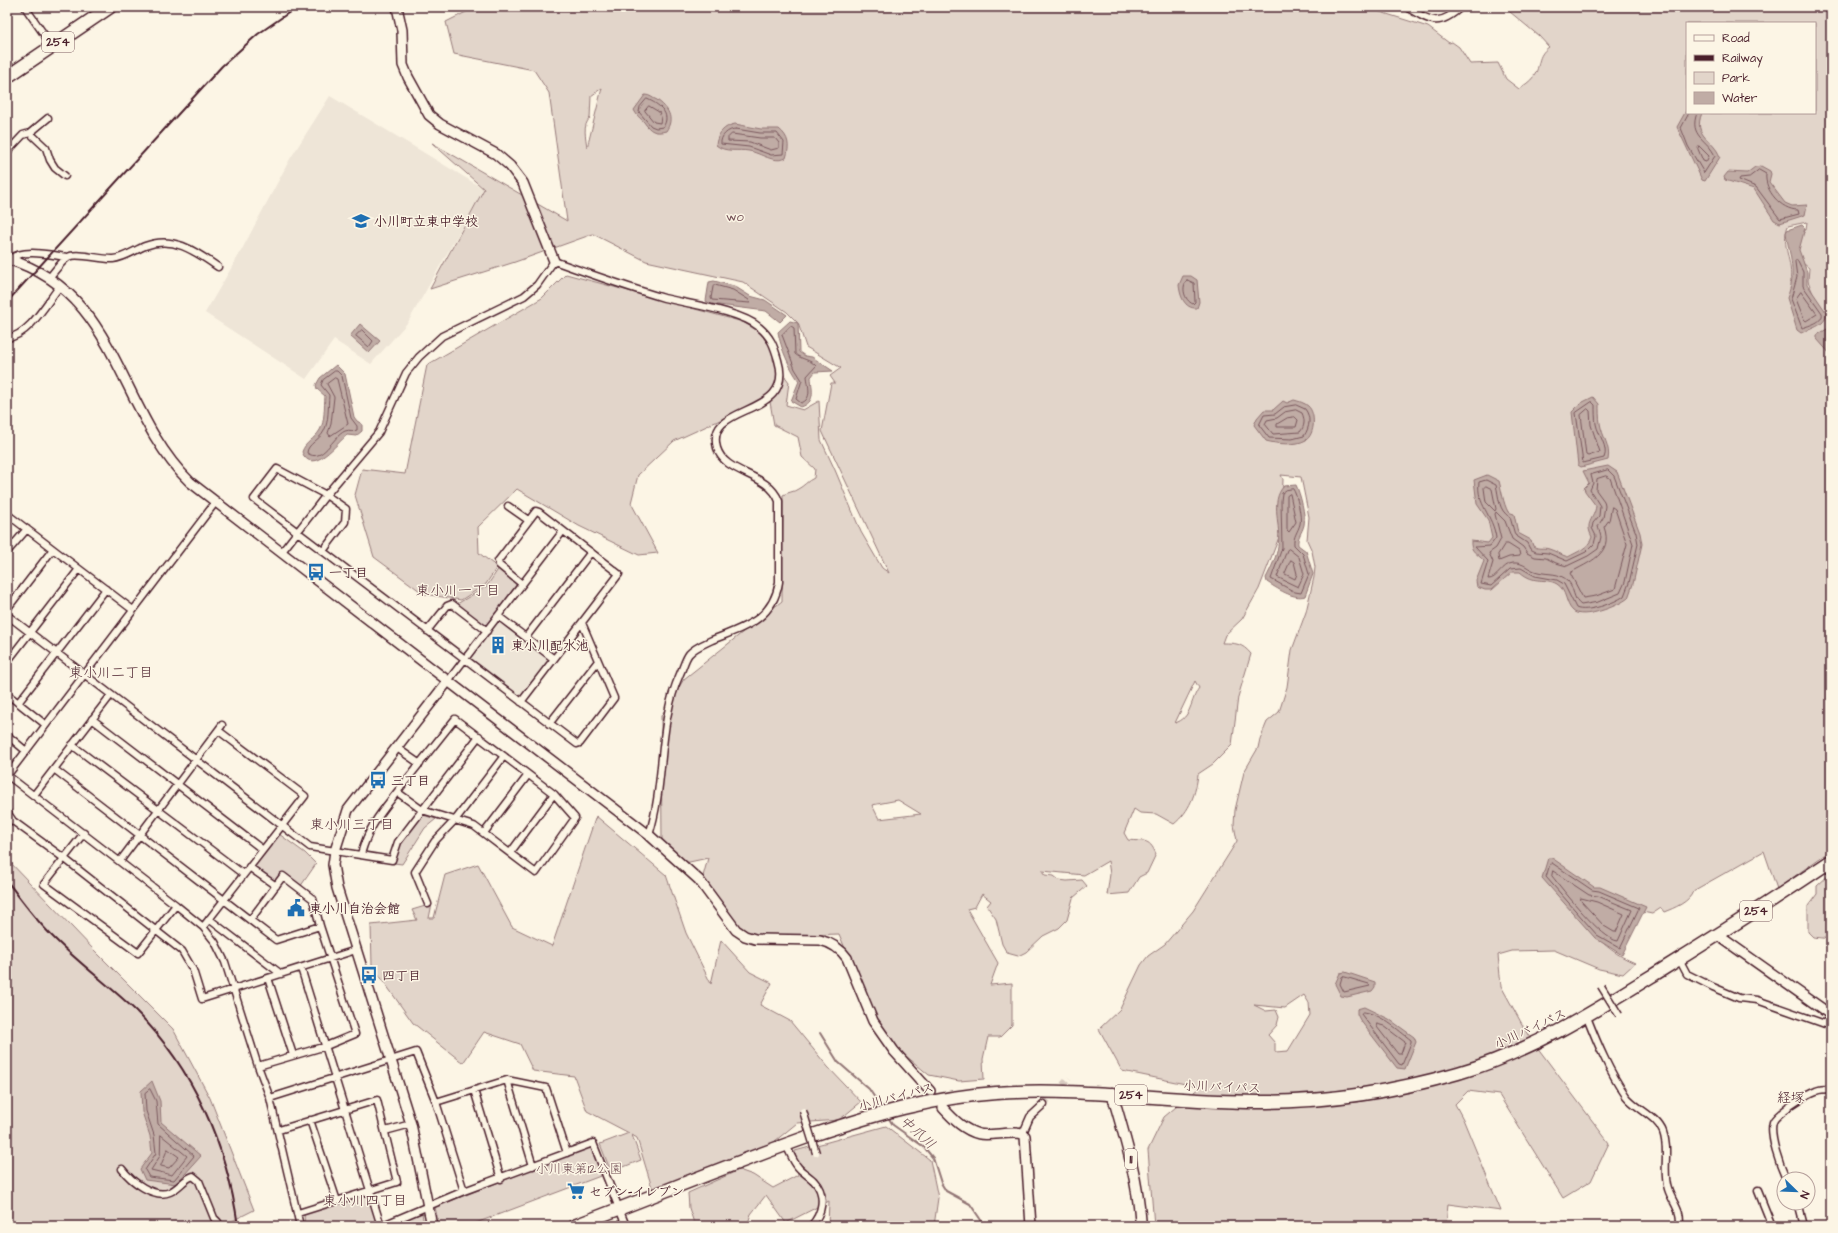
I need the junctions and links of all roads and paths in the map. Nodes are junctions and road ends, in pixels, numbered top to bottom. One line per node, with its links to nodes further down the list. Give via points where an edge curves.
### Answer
1 (25, 7): 6 (street)
2 (110, 7): 6 (highway, 254)
3 (397, 7): 14 (street, via 402,30 404,65 430,116 496,154 510,166 523,183)
4 (1461, 7): 5 (street, via 1449,18 1435,21 1424,18)
5 (1408, 8)
6 (52, 46): 7 (highway, 254)
7 (7, 77)
8 (48, 118): 9 (street)
9 (30, 134): 10 (street, via 23,135); 11 (street, via 46,148 55,168)
10 (7, 152)
11 (65, 176)
12 (68, 258): 13 (street, via 15,254); 15 (street, via 75,255 115,259 147,245 164,242 177,243 193,250); 16 (street)
13 (8, 259): 16 (street)
14 (554, 261): 19 (street, via 537,285 524,296 442,336 419,357 406,373 379,432); 80 (street, via 664,298 745,319 769,335 779,363 780,380 775,392 767,401 724,422 718,430 716,441 725,462 766,484 779,501 777,593 763,616 744,627 698,646 688,655 673,690 667,714 655,816)
15 (218, 267)
16 (49, 278): 17 (street)
17 (60, 286): 18 (street, via 27,330); 20 (street, via 83,308 99,329 150,429 167,456 190,482)
18 (7, 338)
19 (326, 495): 26 (street); 26 (street, via 277,469 254,499); 28 (street, via 346,509 345,522)
20 (215, 503): 31 (street); 36 (street)
21 (508, 506): 23 (street)
22 (7, 514): 24 (street)
23 (528, 520): 25 (street, via 534,512 539,512); 33 (street, via 498,561 499,565)
24 (27, 529): 27 (street); 29 (street)
25 (563, 531): 30 (street); 33 (street)
26 (298, 532): 28 (street); 31 (street)
27 (53, 549): 32 (street); 35 (street)
28 (323, 551): 40 (street)
29 (7, 552)
30 (591, 552): 39 (street, via 619,574); 43 (street)
31 (281, 553): 50 (street)
32 (79, 568): 34 (street); 42 (street)
33 (522, 584): 38 (street)
34 (106, 589): 36 (street); 44 (street)
35 (7, 609)
36 (133, 610): 49 (street)
37 (7, 615): 42 (street)
38 (498, 616): 41 (street); 43 (street)
39 (582, 623): 45 (street); 47 (street)
40 (427, 631): 41 (street, via 447,606 452,604); 46 (street)
41 (487, 631): 46 (street)
42 (29, 633): 44 (street); 48 (street)
43 (526, 637): 45 (street)
44 (56, 654): 49 (street); 54 (street)
45 (554, 659): 53 (street)
46 (464, 660): 50 (street); 53 (street)
47 (598, 661): 56 (street); 56 (street, via 614,698 580,743 573,743)
48 (7, 662)
49 (84, 675): 52 (street); 57 (street)
50 (448, 681): 61 (street); 80 (street)
51 (7, 694): 54 (street)
52 (110, 695): 55 (street); 64 (street)
53 (521, 702): 56 (street)
54 (18, 703): 57 (street)
55 (92, 719): 60 (street); 69 (street)
56 (549, 724)
57 (46, 725): 62 (street)
58 (7, 736): 62 (street)
59 (479, 736): 63 (street); 65 (street, via 455,719); 74 (street)
60 (72, 745): 66 (street); 73 (street)
61 (397, 748): 65 (street); 83 (street, via 348,810)
62 (26, 751): 67 (street)
63 (504, 756): 68 (street); 76 (street)
64 (197, 760): 69 (street); 77 (street); 77 (street, via 221,728 305,796)
65 (420, 764): 70 (street)
66 (54, 769): 72 (street); 81 (street)
67 (7, 775): 72 (street)
68 (528, 775): 71 (street); 79 (street)
69 (177, 786): 73 (street); 82 (street)
70 (397, 792): 74 (street); 85 (street, via 366,835)
71 (554, 794): 84 (street); 84 (street, via 575,818 536,873)
72 (34, 795): 78 (street)
73 (158, 810): 81 (street); 90 (street)
74 (422, 810): 76 (street); 85 (street, via 398,842 392,860)
75 (7, 812): 86 (street, via 13,821)
76 (456, 819): 79 (street); 93 (street, via 435,841 415,872)
77 (282, 825): 82 (street); 83 (street, via 310,847)
78 (84, 833): 86 (street); 87 (street)
79 (484, 833): 84 (street)
80 (649, 835): 120 (street, via 698,880 736,930 755,939 820,940 842,951 873,1021 894,1051)
81 (139, 836): 87 (street); 92 (street)
82 (263, 850): 89 (street)
83 (334, 851): 85 (street); 101 (street, via 333,865 337,888)
84 (510, 853)
85 (361, 854)
86 (65, 859): 99 (street); 99 (street, via 44,884 138,953)
87 (120, 861): 94 (street)
88 (1831, 861): 100 (highway, 小川バイパス / 254)
89 (249, 867): 90 (street); 91 (street)
90 (243, 874): 92 (street)
91 (276, 886): 96 (street); 97 (street, via 283,876 313,899)
92 (224, 899): 95 (street); 96 (street)
93 (428, 904)
94 (176, 905): 98 (street); 99 (street)
95 (209, 919): 98 (street); 105 (street)
96 (251, 919): 97 (street, via 276,940)
97 (320, 926): 102 (street)
98 (203, 927): 108 (street, via 215,942 225,962)
99 (157, 931): 108 (street, via 188,959 202,999)
100 (1719, 936): 103 (highway, 小川バイパス / 254); 110 (street)
101 (356, 950): 102 (street); 114 (street)
102 (332, 958): 104 (street); 112 (street, via 355,1034)
103 (1679, 959): 110 (street, via 1687,974 1739,998 1757,1000 1825,1024); 111 (highway, 小川バイパス / 254)
104 (301, 968): 105 (street); 112 (street)
105 (280, 974): 106 (street)
106 (268, 978): 108 (street); 113 (street)
107 (1601, 986): 109 (street, bridge)
108 (233, 989): 115 (street)
109 (1619, 1015)
110 (1831, 1016)
111 (1587, 1017): 121 (highway, 小川バイパス / 254, via 1491,1062 1426,1082 1381,1091 1324,1099 1258,1102); 156 (street, via 1603,1057 1627,1097 1663,1131 1666,1182 1680,1214)
112 (326, 1046): 113 (street); 116 (street)
113 (293, 1055): 115 (street)
114 (391, 1059): 116 (street); 123 (street, via 416,1052); 129 (street)
115 (258, 1066): 122 (street)
116 (336, 1078): 122 (street); 126 (street)
117 (507, 1080): 119 (street); 134 (street, via 546,1088); 136 (street)
118 (1831, 1089): 138 (street, via 1815,1091 1781,1112 1774,1121 1773,1137)
119 (474, 1090): 123 (street); 139 (street)
120 (930, 1090)
121 (1112, 1094): 133 (highway, 小川バイパス / 254, via 1036,1091 936,1100 848,1124); 155 (main road, 11, via 1130,1158 1139,1199)
122 (270, 1098): 130 (street)
123 (436, 1102): 141 (street)
124 (1044, 1104): 132 (street, via 1030,1117)
125 (944, 1108): 132 (street, via 960,1125 978,1134)
126 (346, 1110): 128 (street); 131 (street, via 377,1100); 140 (street)
127 (803, 1111): 135 (street, bridge)
128 (310, 1120): 130 (street); 143 (street)
129 (411, 1124): 131 (street); 144 (street)
130 (278, 1130): 147 (street)
131 (385, 1132): 140 (street, via 397,1182)
132 (1023, 1133): 154 (street, via 1026,1142)
133 (786, 1145): 145 (highway, 小川バイパス / 254); 153 (street, via 794,1162 820,1190 822,1207)
134 (567, 1153): 136 (street); 145 (street, via 593,1143)
135 (816, 1153)
136 (533, 1166): 139 (street)
137 (122, 1168): 148 (street, via 141,1186 164,1193 193,1176 199,1181)
138 (1782, 1171)
139 (501, 1178): 141 (street)
140 (370, 1191): 143 (street); 144 (street, via 381,1226)
141 (464, 1191): 144 (street)
142 (1758, 1191): 157 (street)
143 (337, 1201): 147 (street)
144 (429, 1207): 150 (street)
145 (620, 1209): 151 (highway, 小川バイパス / 254); 152 (street)
146 (1800, 1211): 158 (street)
147 (298, 1213): 149 (street)
148 (218, 1222)
149 (300, 1226)
150 (432, 1226)
151 (574, 1226)
152 (626, 1226)
153 (811, 1226)
154 (1031, 1226)
155 (1141, 1226)
156 (1678, 1226)
157 (1772, 1226)
158 (1804, 1226)

